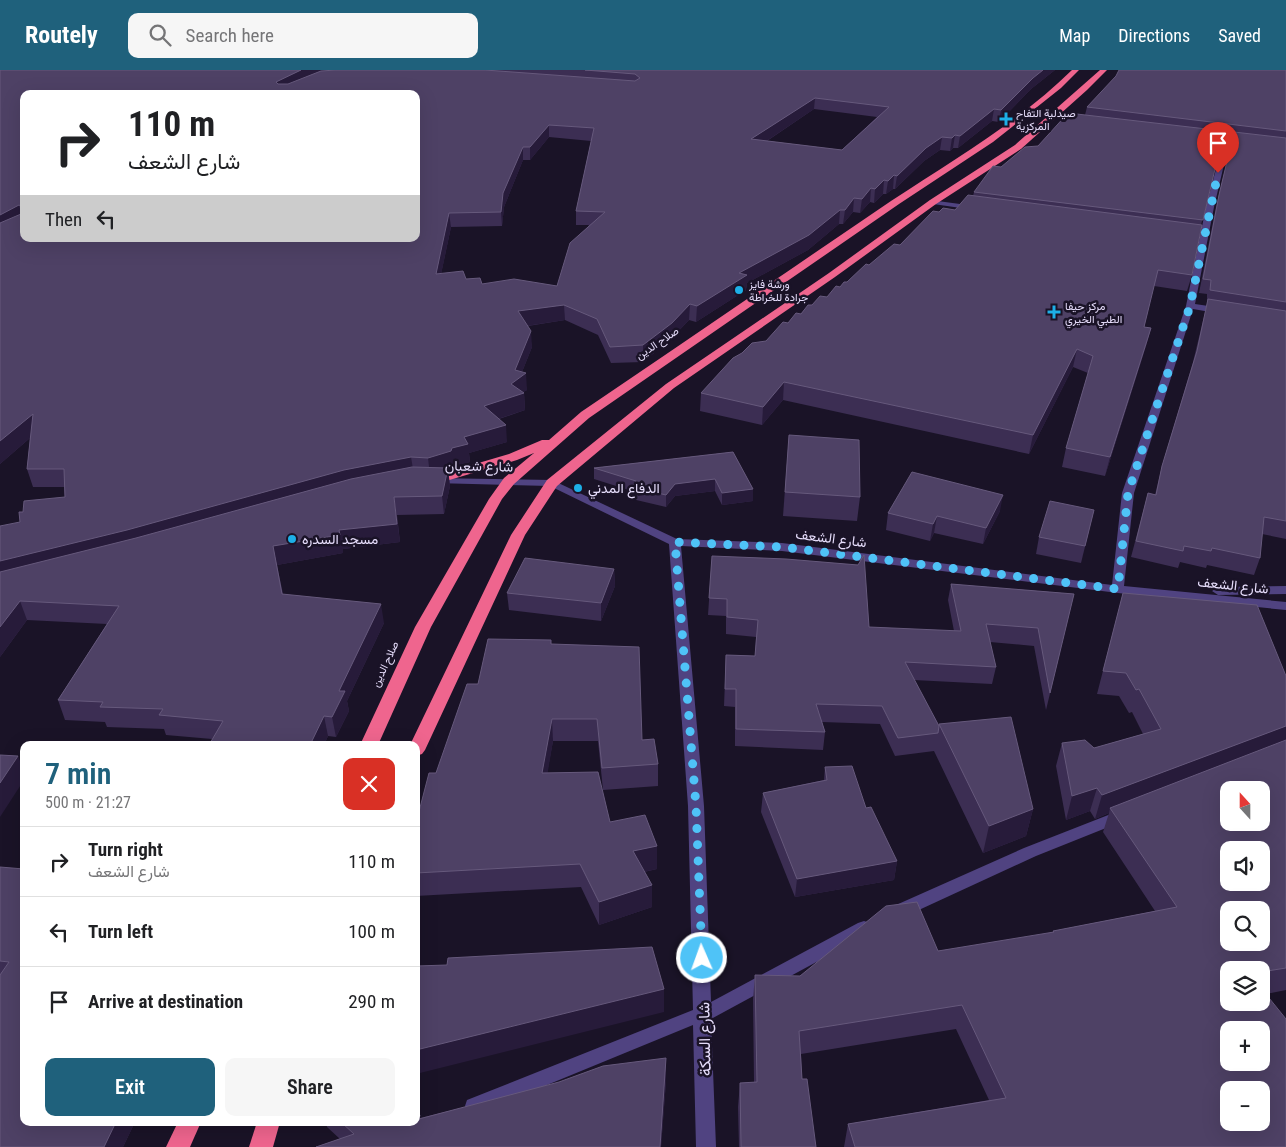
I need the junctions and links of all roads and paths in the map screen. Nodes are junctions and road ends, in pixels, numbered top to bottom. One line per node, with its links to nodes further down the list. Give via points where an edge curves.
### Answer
1 (1076, 70): 8 (highway, صلاح الدين, via 990,140 585,415)
2 (1104, 70): 4 (highway, via 1058,118 1018,147)
3 (1227, 139): 6 (street, via 1199,236)
4 (924, 205): 5 (street); 12 (highway, via 832,275 670,386)
5 (980, 208)
6 (1190, 306): 7 (street); 14 (street, via 1128,493)
7 (1228, 312)
8 (559, 437): 10 (highway, via 513,457); 11 (highway, صلاح الدين)
9 (421, 480): 10 (street, شارع شعبان)
10 (436, 480): 11 (street, شارع شعبان)
11 (509, 481): 12 (street, شارع شعبان); 17 (highway, صلاح الدين, via 423,627)
12 (552, 483): 13 (street, شارع الشعف); 18 (highway, via 518,535)
13 (675, 542): 14 (street, شارع الشعف, via 782,547); 20 (street, شارع السكة, via 696,806)
14 (1118, 589): 15 (street, شارع الشعف); 16 (street, شارع الشعف)
15 (1286, 590)
16 (1286, 606)
17 (371, 741)
18 (420, 742)
19 (1137, 810): 20 (street, via 1030,852 884,918)
20 (703, 1015): 21 (street); 26 (street, شارع السكة)
21 (457, 1113)
22 (188, 1126): 24 (highway)
23 (268, 1126): 25 (highway)
24 (178, 1147)
25 (261, 1147)
26 (706, 1147)

